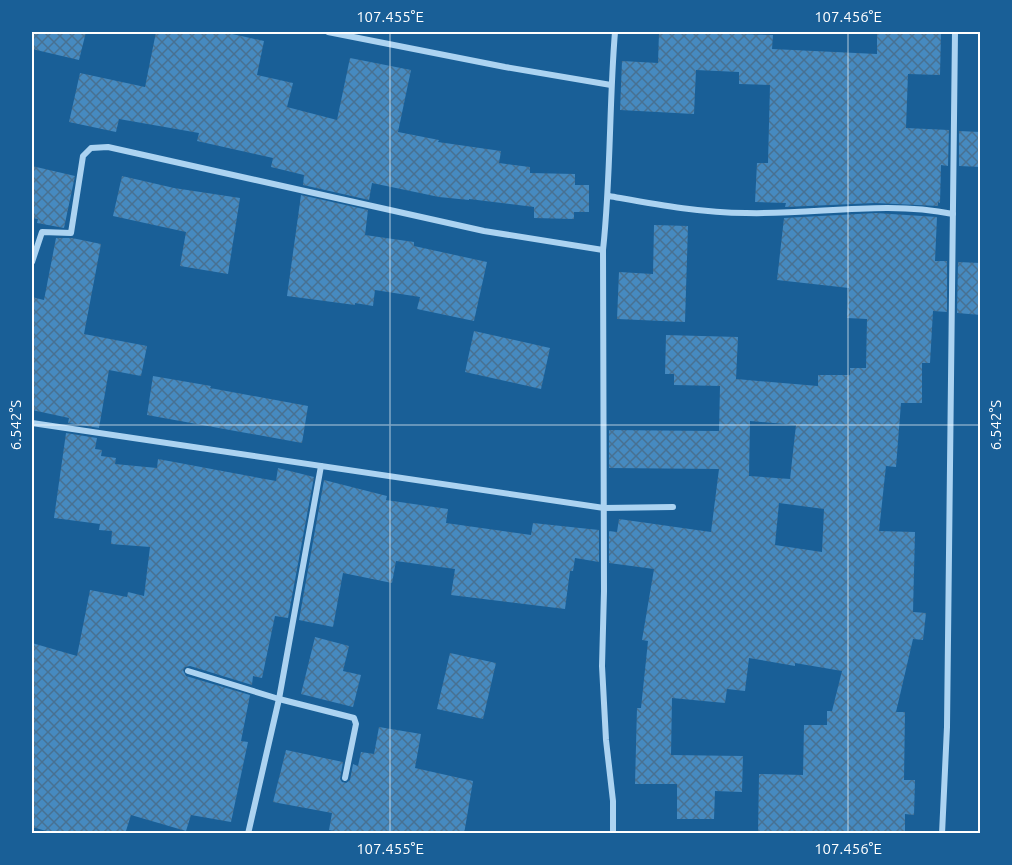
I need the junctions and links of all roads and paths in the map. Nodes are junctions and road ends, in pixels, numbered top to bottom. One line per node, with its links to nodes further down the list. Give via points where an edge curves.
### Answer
1 (328, 32): 4 (street)
2 (615, 32): 4 (street)
3 (955, 32): 6 (street)
4 (610, 85): 5 (street)
5 (609, 196): 6 (street, via 747,214 862,207 926,208); 7 (street)
6 (953, 214): 18 (street, via 947,727)
7 (603, 250): 8 (street, via 484,231 108,147 91,148 83,156 71,233 42,232); 11 (street)
8 (32, 262)
9 (32, 423): 10 (street)
10 (321, 466): 11 (street); 14 (street)
11 (604, 507): 12 (street); 17 (street, via 602,666)
12 (673, 507)
13 (188, 671): 14 (street)
14 (279, 699): 15 (street, via 354,718); 16 (street)
15 (345, 778)
16 (248, 834)
17 (613, 834)
18 (942, 834)

